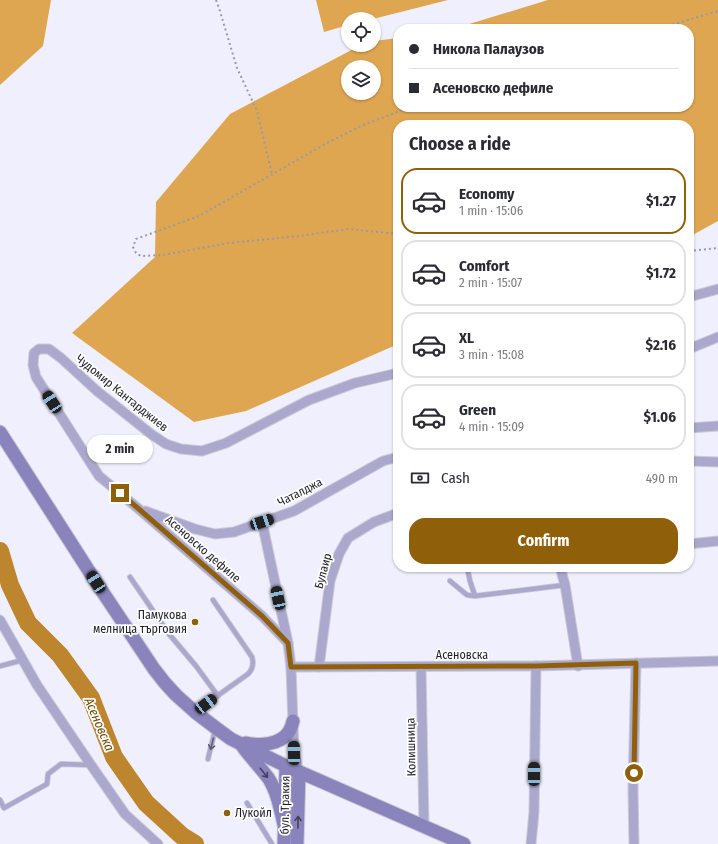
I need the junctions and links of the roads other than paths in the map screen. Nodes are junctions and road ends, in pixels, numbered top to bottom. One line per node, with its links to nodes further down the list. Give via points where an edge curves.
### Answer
1 (718, 289): 2 (street)
2 (694, 296)
3 (718, 337): 4 (street)
4 (694, 347)
5 (393, 373): 12 (street, Чудомир Кантарджиев, via 355,383 309,400 226,443 202,451 181,449 166,444 97,391 49,349 39,349 34,353 36,377)
6 (718, 426): 7 (street)
7 (694, 428)
8 (0, 432): 37 (main road, via 143,653 165,683)
9 (393, 458): 15 (street, Чаталджа, via 294,511)
10 (694, 461): 11 (street)
11 (718, 462)
12 (99, 476): 13 (street, Асеновско дефиле)
13 (140, 510): 15 (street, Чаталджа, via 214,534 234,532); 26 (street, Асеновско дефиле, via 262,616)
14 (393, 515): 34 (street, Булаир, via 374,522 348,538 339,554 330,581)
15 (262, 522): 26 (street)
16 (718, 540): 17 (street)
17 (694, 543)
18 (468, 572): 23 (lane)
19 (561, 572): 22 (street)
20 (130, 577): 36 (lane, via 169,634)
21 (450, 580): 23 (lane, via 467,595)
22 (564, 585): 23 (lane); 32 (street)
23 (475, 596)
24 (213, 600): 36 (lane, via 254,662 248,674)
25 (0, 620): 27 (street)
26 (288, 643): 33 (street)
27 (23, 660): 30 (lane); 43 (street)
28 (718, 661): 29 (street, Асеновска)
29 (636, 663): 32 (street, Асеновска); 58 (street)
30 (0, 666)
31 (536, 666): 32 (street, Асеновска); 35 (street, Асеновска); 57 (street, via 534,812)
32 (578, 666)
33 (291, 667): 34 (street, Асеновска); 38 (street)
34 (319, 667): 35 (street, Асеновска)
35 (421, 667): 50 (street, Колишница)
36 (218, 696): 37 (lane)
37 (195, 712): 39 (main road)
38 (293, 721): 40 (main road, via 283,738 269,744); 41 (street)
39 (216, 728): 40 (main road); 42 (lane, one-way to 42)
40 (235, 741): 44 (main road); 51 (main road, one-way to 51, via 273,786)
41 (294, 753): 44 (street); 45 (street)
42 (208, 759)
43 (91, 765): 47 (lane, via 61,764 48,774 46,784 4,808); 52 (street, via 125,814)
44 (286, 766): 45 (main road); 51 (main road, бул. Тракия)
45 (299, 772): 46 (main road); 48 (main road, бул. Тракия)
46 (329, 785): 48 (main road, via 309,786); 50 (main road)
47 (0, 800)
48 (298, 800): 55 (main road, бул. Тракия, one-way to 48)
49 (247, 803): 53 (lane)
50 (424, 827): 56 (main road)
51 (285, 829): 54 (main road, бул. Тракия)
52 (158, 844)
53 (272, 844)
54 (284, 844)
55 (297, 844)
56 (464, 844)
57 (531, 844)
58 (634, 844)

